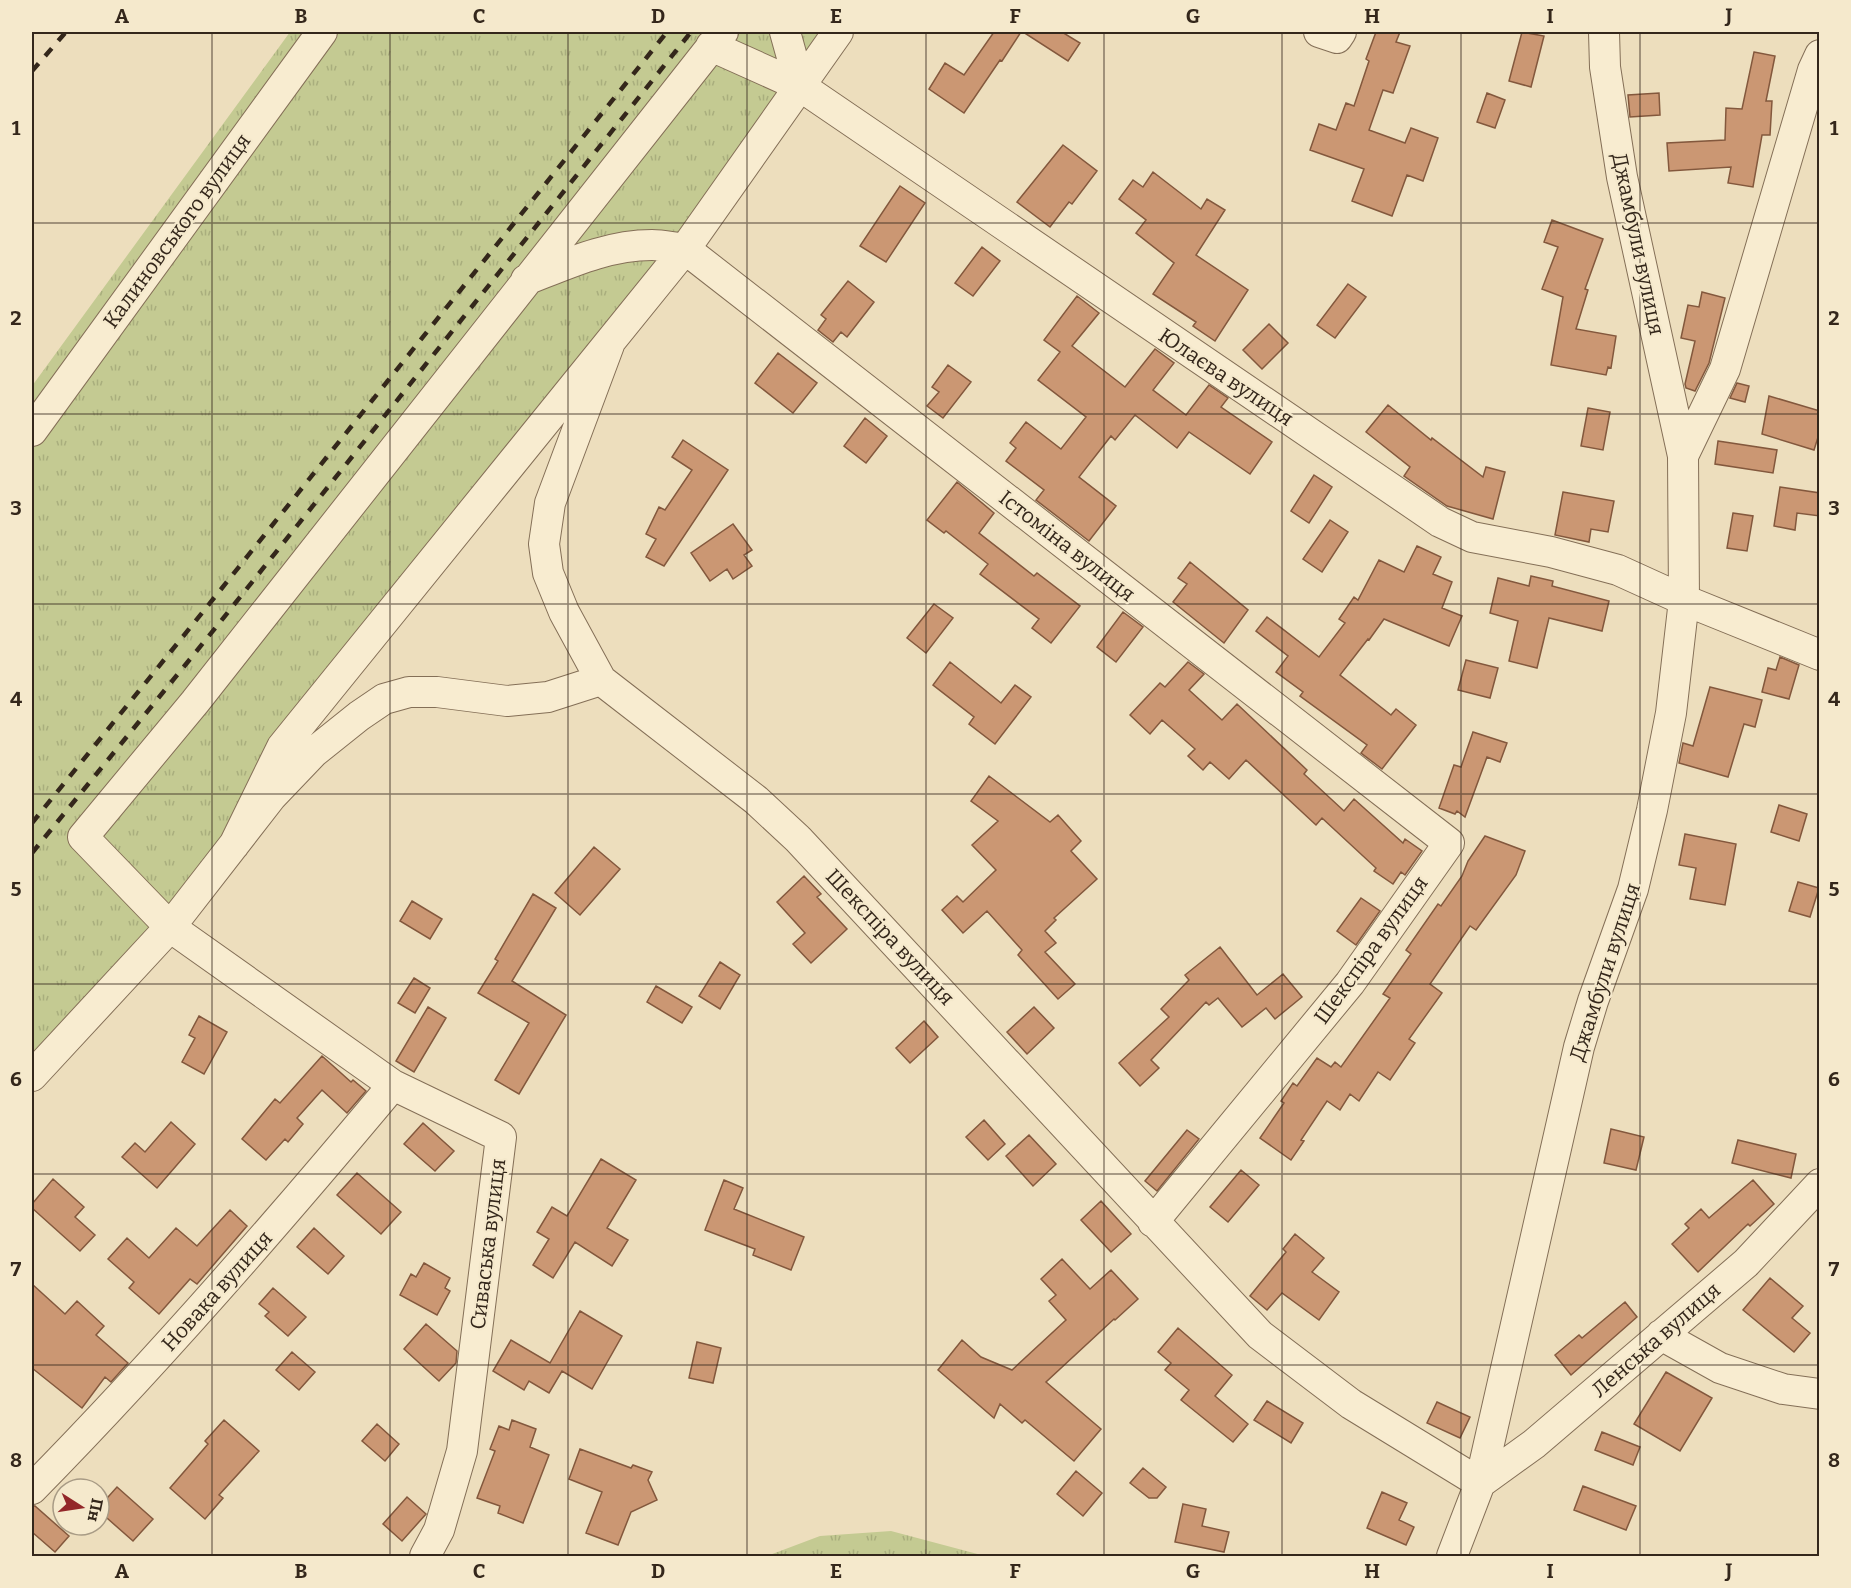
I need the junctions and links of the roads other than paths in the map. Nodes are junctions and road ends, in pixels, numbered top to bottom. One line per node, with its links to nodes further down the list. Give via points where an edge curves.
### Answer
1 (322, 32): 13 (street, Калиновського вулиця)
2 (785, 32): 9 (street)
3 (838, 32): 9 (street)
4 (1319, 32): 5 (street, via 1337,38)
5 (1341, 32)
6 (1604, 32): 14 (street, Джамбули вулиця, via 1605,67 1622,177)
7 (717, 39): 9 (street, Юлаєва вулиця); 11 (street)
8 (1820, 55): 14 (street, Джамбули вулиця, via 1725,369)
9 (800, 86): 10 (street); 15 (street, Юлаєва вулиця, via 1440,522 1472,537 1618,570)
10 (685, 249): 11 (street, via 625,247 596,253); 12 (street); 18 (street, Істоміна вулиця)
11 (525, 280): 20 (street, Сиваська вулиця, via 195,702 83,837)
12 (609, 345): 17 (street, via 550,503 544,544 548,573 564,612); 19 (street, via 282,747)
13 (32, 431)
14 (1683, 456): 15 (street, Джамбули вулиця)
15 (1684, 600): 16 (street, Юлаєва вулиця); 27 (street, Джамбули вулиця, via 1671,713 1652,810 1633,889 1579,1047)
16 (1820, 655)
17 (601, 680): 19 (street, via 548,697 507,701 409,692 384,699 314,752 271,797); 24 (street, Шекспіра вулиця, via 756,800 798,839)
18 (1449, 843): 24 (street, Шекспіра вулиця, via 1350,983)
19 (234, 845): 20 (street)
20 (171, 927): 21 (street); 22 (street, Сиваська вулиця)
21 (32, 1076)
22 (393, 1084): 28 (street, Новака вулиця, via 180,1333); 29 (street, Сиваська вулиця, via 501,1137 462,1451 439,1530)
23 (1820, 1184): 25 (street, Ленська вулиця, via 1746,1263)
24 (1154, 1222): 27 (street, Шекспіра вулиця, via 1260,1335 1351,1404)
25 (1661, 1335): 26 (street, via 1720,1368 1783,1389); 27 (street, Ленська вулиця, via 1534,1444)
26 (1820, 1394)
27 (1480, 1483): 30 (street, Джамбули вулиця)
28 (32, 1489)
29 (425, 1557)
30 (1452, 1557)

